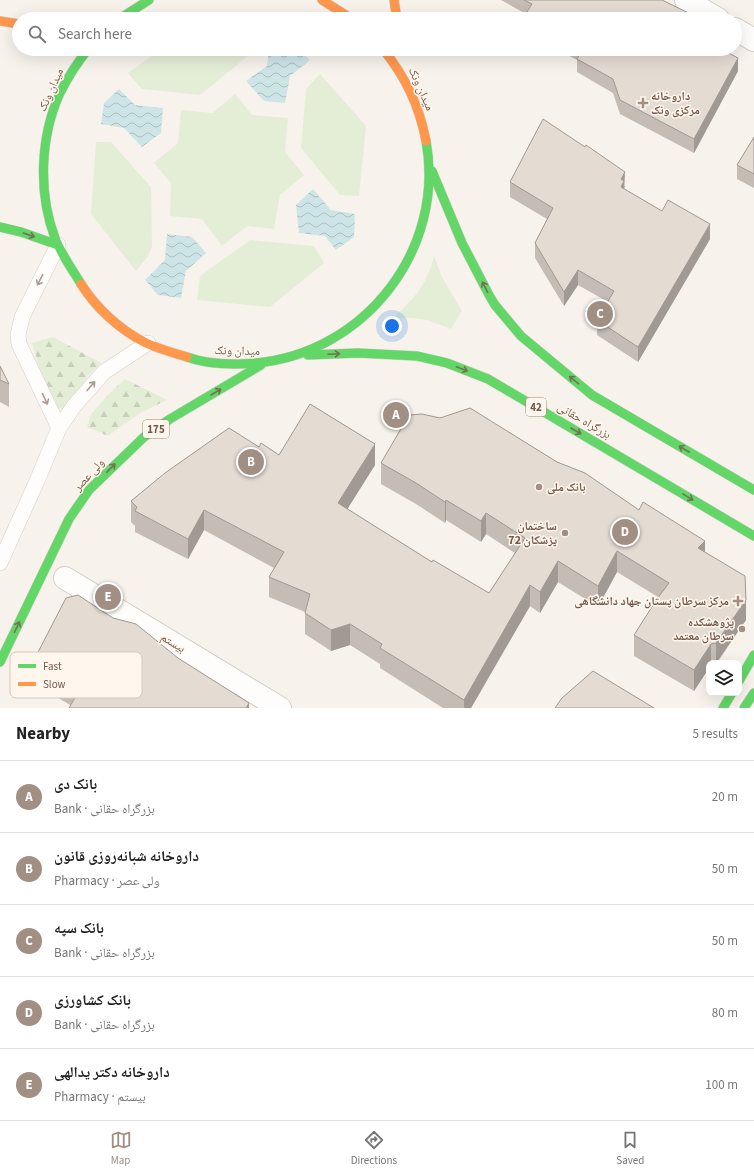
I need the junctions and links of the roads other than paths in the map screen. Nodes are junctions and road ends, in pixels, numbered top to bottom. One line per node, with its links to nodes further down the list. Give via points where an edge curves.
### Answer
1 (149, 0): 5 (main road)
2 (324, 0): 6 (main road)
3 (394, 0): 7 (main road)
4 (686, 0): 8 (street)
5 (130, 12)
6 (342, 12)
7 (396, 12)
8 (706, 12)
9 (0, 21): 10 (main road)
10 (12, 23)
11 (742, 33): 12 (street)
12 (754, 40)
13 (82, 56): 19 (main road, میدان ونک, via 65,83 54,108 43,163 49,218)
14 (388, 56): 16 (main road, میدان ونک, via 403,76)
15 (408, 71): 16 (main road)
16 (415, 100): 17 (main road, میدان ونک, via 424,130)
17 (429, 162): 21 (main road, میدان ونک, via 426,210 419,236 408,262 394,285 376,306 352,327 325,344); 24 (main road, one-way to 17, via 592,395 521,336 495,305 462,244 434,180)
18 (0, 227): 19 (main road, one-way to 19)
19 (58, 245): 20 (main road, میدان ونک, via 86,293 124,329); 23 (lane, one-way to 23, via 22,317 18,335 19,344)
20 (148, 343): 22 (main road, میدان ونک, via 199,361 231,365); 23 (lane, one-way to 20, via 74,406 104,372)
21 (295, 356): 22 (main road, میدان ونک); 25 (main road, بزرگراه حقانی / 42, one-way to 25, via 358,353 417,356 447,363 488,379)
22 (264, 364): 29 (main road, ولی عصر / 175, one-way to 22, via 69,519 90,490 144,437)
23 (59, 428): 26 (lane)
24 (754, 490)
25 (754, 536)
26 (0, 563)
27 (65, 578): 33 (street, بیستم)
28 (754, 655): 30 (main road)
29 (0, 662)
30 (742, 676)
31 (754, 693): 35 (main road)
32 (730, 696): 34 (main road)
33 (280, 708)
34 (723, 708)
35 (744, 708)

